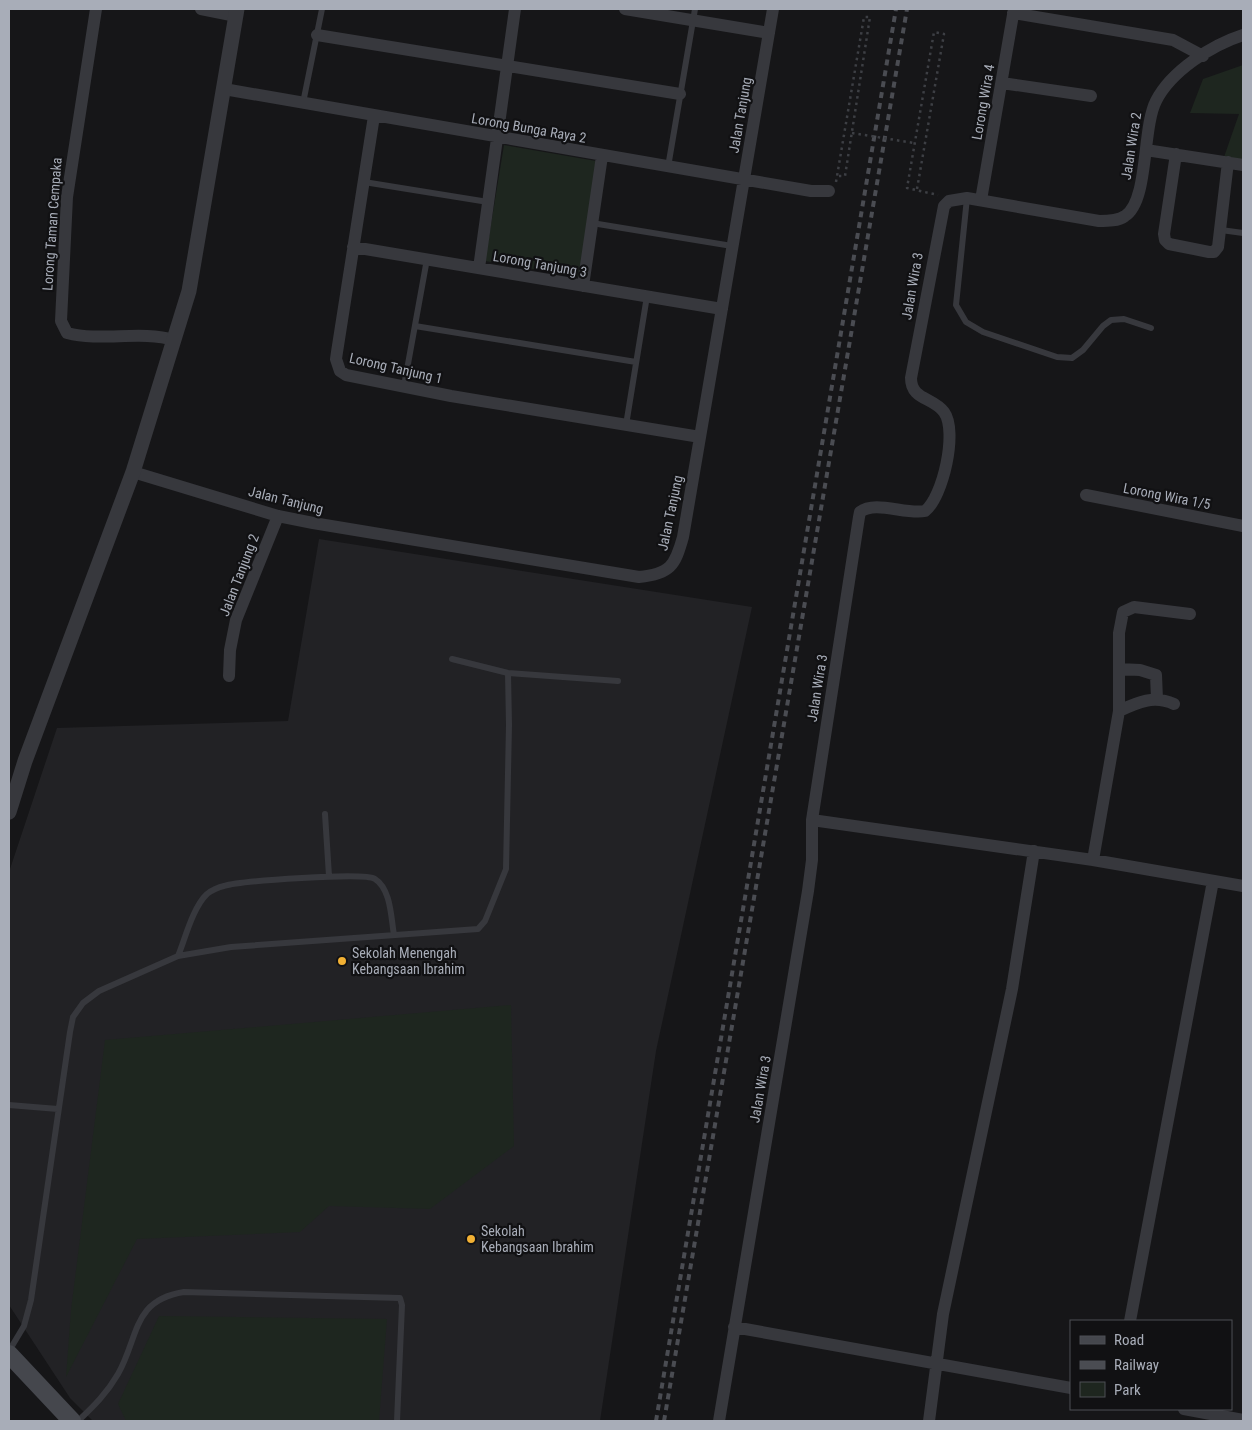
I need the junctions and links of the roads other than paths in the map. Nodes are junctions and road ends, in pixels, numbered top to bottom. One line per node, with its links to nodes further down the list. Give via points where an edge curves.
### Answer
1 (96, 9): 47 (street, Lorong Taman Cempaka, via 66,197 62,320 66,333 82,337 151,336)
2 (201, 9): 8 (street)
3 (322, 9): 11 (lane)
4 (515, 9): 14 (street)
5 (625, 9): 9 (street)
6 (773, 9): 10 (street, Jalan Tanjung)
7 (1014, 11): 13 (street, via 1172,40); 15 (street, Lorong Wira 4)
8 (237, 12): 16 (street)
9 (694, 15): 10 (street); 17 (lane)
10 (769, 33): 28 (street, Jalan Tanjung)
11 (317, 35): 14 (street); 19 (lane)
12 (1243, 35): 13 (street, Jalan Wira 2)
13 (1203, 56): 22 (street, Jalan Wira 2, via 1163,88 1150,119)
14 (507, 66): 17 (street); 21 (street)
15 (1002, 83): 18 (street); 32 (street, Lorong Wira 4)
16 (224, 89): 19 (street, Lorong Bunga Raya 2); 47 (street, via 196,260)
17 (680, 94): 27 (lane)
18 (1091, 96)
19 (303, 103): 20 (street, Lorong Bunga Raya 2)
20 (374, 116): 21 (street, Lorong Bunga Raya 2); 29 (street, Lorong Tanjung 1)
21 (497, 137): 24 (street, Lorong Bunga Raya 2); 33 (street)
22 (1146, 150): 23 (street); 34 (street, Jalan Wira 2, via 1137,202 1132,211 1113,221)
23 (1176, 154): 25 (street); 36 (street, via 1165,240 1169,244 1214,252)
24 (602, 156): 27 (street, Lorong Bunga Raya 2); 35 (street)
25 (1228, 162): 26 (street); 36 (street)
26 (1243, 165)
27 (668, 167): 28 (street, Lorong Bunga Raya 2)
28 (744, 180): 30 (street, Lorong Bunga Raya 2); 38 (street, Jalan Tanjung)
29 (364, 182): 33 (lane); 39 (street, Lorong Tanjung 1)
30 (829, 190)
31 (967, 198): 32 (street, Jalan Wira 3); 46 (lane, via 956,304 966,322 983,332 1065,358 1072,358 1083,350 1110,320 1124,319); 67 (street, Jalan Wira 3, via 948,201 940,216 911,378 916,394 943,410 947,417 949,436 943,480 925,511 870,507 860,512)
32 (981, 200): 34 (street, Jalan Wira 3)
33 (488, 202): 41 (street)
34 (1099, 221)
35 (592, 223): 38 (lane); 42 (street)
36 (1221, 230): 37 (lane)
37 (1243, 233)
38 (732, 246): 44 (street, Jalan Tanjung)
39 (353, 247): 40 (street, Lorong Tanjung 3); 49 (street, Lorong Tanjung 1, via 337,366 346,374)
40 (427, 259): 41 (street, Lorong Tanjung 3); 45 (lane)
41 (479, 268): 42 (street, Lorong Tanjung 3)
42 (584, 286): 43 (street, Lorong Tanjung 3)
43 (647, 296): 44 (street, Lorong Tanjung 3); 48 (lane)
44 (722, 309): 51 (street, Jalan Tanjung)
45 (415, 326): 48 (lane); 49 (lane)
46 (1151, 328)
47 (175, 340): 52 (street)
48 (636, 362): 50 (lane)
49 (404, 386): 50 (street, Lorong Tanjung 1)
50 (626, 425): 51 (street, Lorong Tanjung 1)
51 (700, 437): 54 (street, Jalan Tanjung, via 677,558 664,573 650,576 564,565)
52 (133, 472): 54 (street, Jalan Tanjung); 65 (street)
53 (1086, 495): 55 (street, Lorong Wira 1/5)
54 (278, 516): 60 (street, Jalan Tanjung 2, via 236,620)
55 (1243, 526)
56 (1190, 614): 58 (street, via 1127,609 1120,618)
57 (452, 659): 59 (lane)
58 (1119, 669): 62 (street, via 1156,675); 64 (street)
59 (508, 673): 61 (lane); 73 (lane, via 506,869 485,921 478,929)
60 (229, 676)
61 (618, 681)
62 (1157, 698): 63 (street); 64 (street)
63 (1174, 704)
64 (1119, 711): 69 (street)
65 (9, 812)
66 (325, 814): 70 (lane)
67 (812, 820): 68 (street); 78 (street, Jalan Wira 3, via 808,891)
68 (1034, 851): 69 (street); 80 (street, via 1012,989)
69 (1093, 860): 71 (street)
70 (329, 876): 73 (lane, via 375,879 383,887 389,904); 74 (lane, via 224,886 207,894 199,905)
71 (1214, 881): 72 (street); 77 (street)
72 (1243, 886)
73 (394, 935): 74 (lane, via 231,946)
74 (178, 956): 76 (lane, via 99,991 83,1003 73,1017)
75 (9, 1105): 76 (lane)
76 (58, 1110): 79 (lane, via 31,1300 24,1326)
77 (1130, 1320)
78 (734, 1327): 80 (street); 87 (street, Jalan Wira 3)
79 (9, 1353): 84 (main road)
80 (935, 1365): 81 (street); 88 (street)
81 (1070, 1388)
82 (1189, 1410): 83 (street)
83 (1243, 1420)
84 (72, 1421)
85 (78, 1421): 86 (lane, via 103,1398 153,1302 172,1294 193,1292 400,1298)
86 (397, 1421)
87 (719, 1421)
88 (929, 1421)

